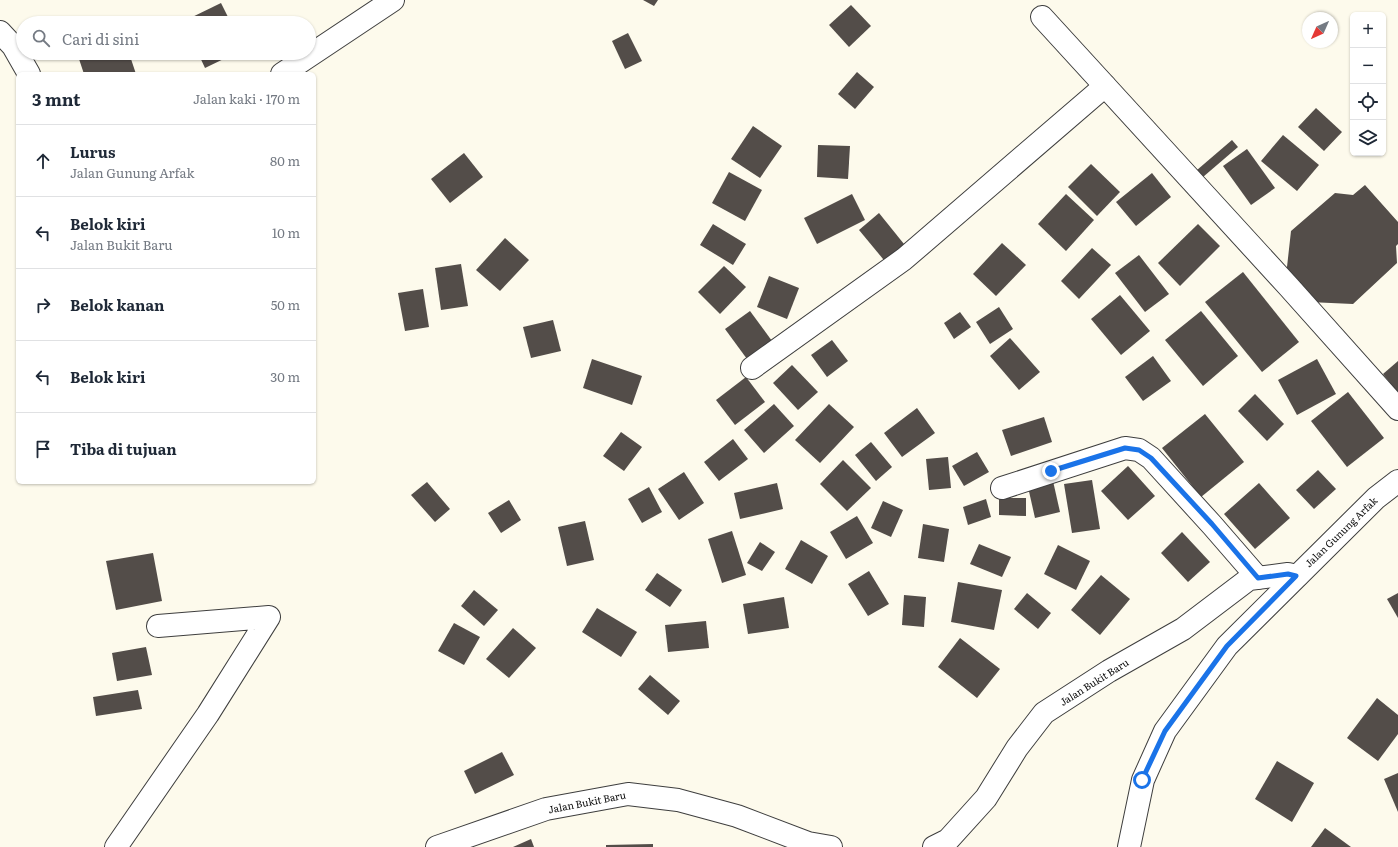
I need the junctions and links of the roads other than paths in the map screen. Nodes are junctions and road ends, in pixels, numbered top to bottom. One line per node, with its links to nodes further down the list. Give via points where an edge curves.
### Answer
1 (393, 0): 5 (street)
2 (1042, 17): 10 (street)
3 (0, 32): 4 (street)
4 (16, 51)
5 (316, 51)
6 (21, 60): 8 (street)
7 (303, 60): 9 (street)
8 (28, 72)
9 (285, 72)
10 (1105, 86): 11 (street, via 904,260); 12 (street)
11 (752, 368)
12 (1398, 409)
13 (1398, 481): 15 (street, Jalan Gunung Arfak, via 1376,498)
14 (1002, 488): 16 (street, via 1125,448 1139,450 1156,464 1212,524)
15 (1296, 576): 16 (street, Jalan Bukit Baru, via 1288,574); 22 (street, Jalan Gunung Arfak, via 1227,646 1165,731 1142,780)
16 (1258, 578): 21 (street, Jalan Bukit Baru, via 1249,579 1183,629 1110,671 1044,714 1017,748 986,798 948,840)
17 (158, 626): 18 (street, via 269,617 208,714)
18 (116, 847)
19 (437, 847): 20 (street, Jalan Bukit Baru, via 546,809 628,794 678,800 736,816 808,843)
20 (831, 847)
21 (934, 847)
22 (1129, 847)

